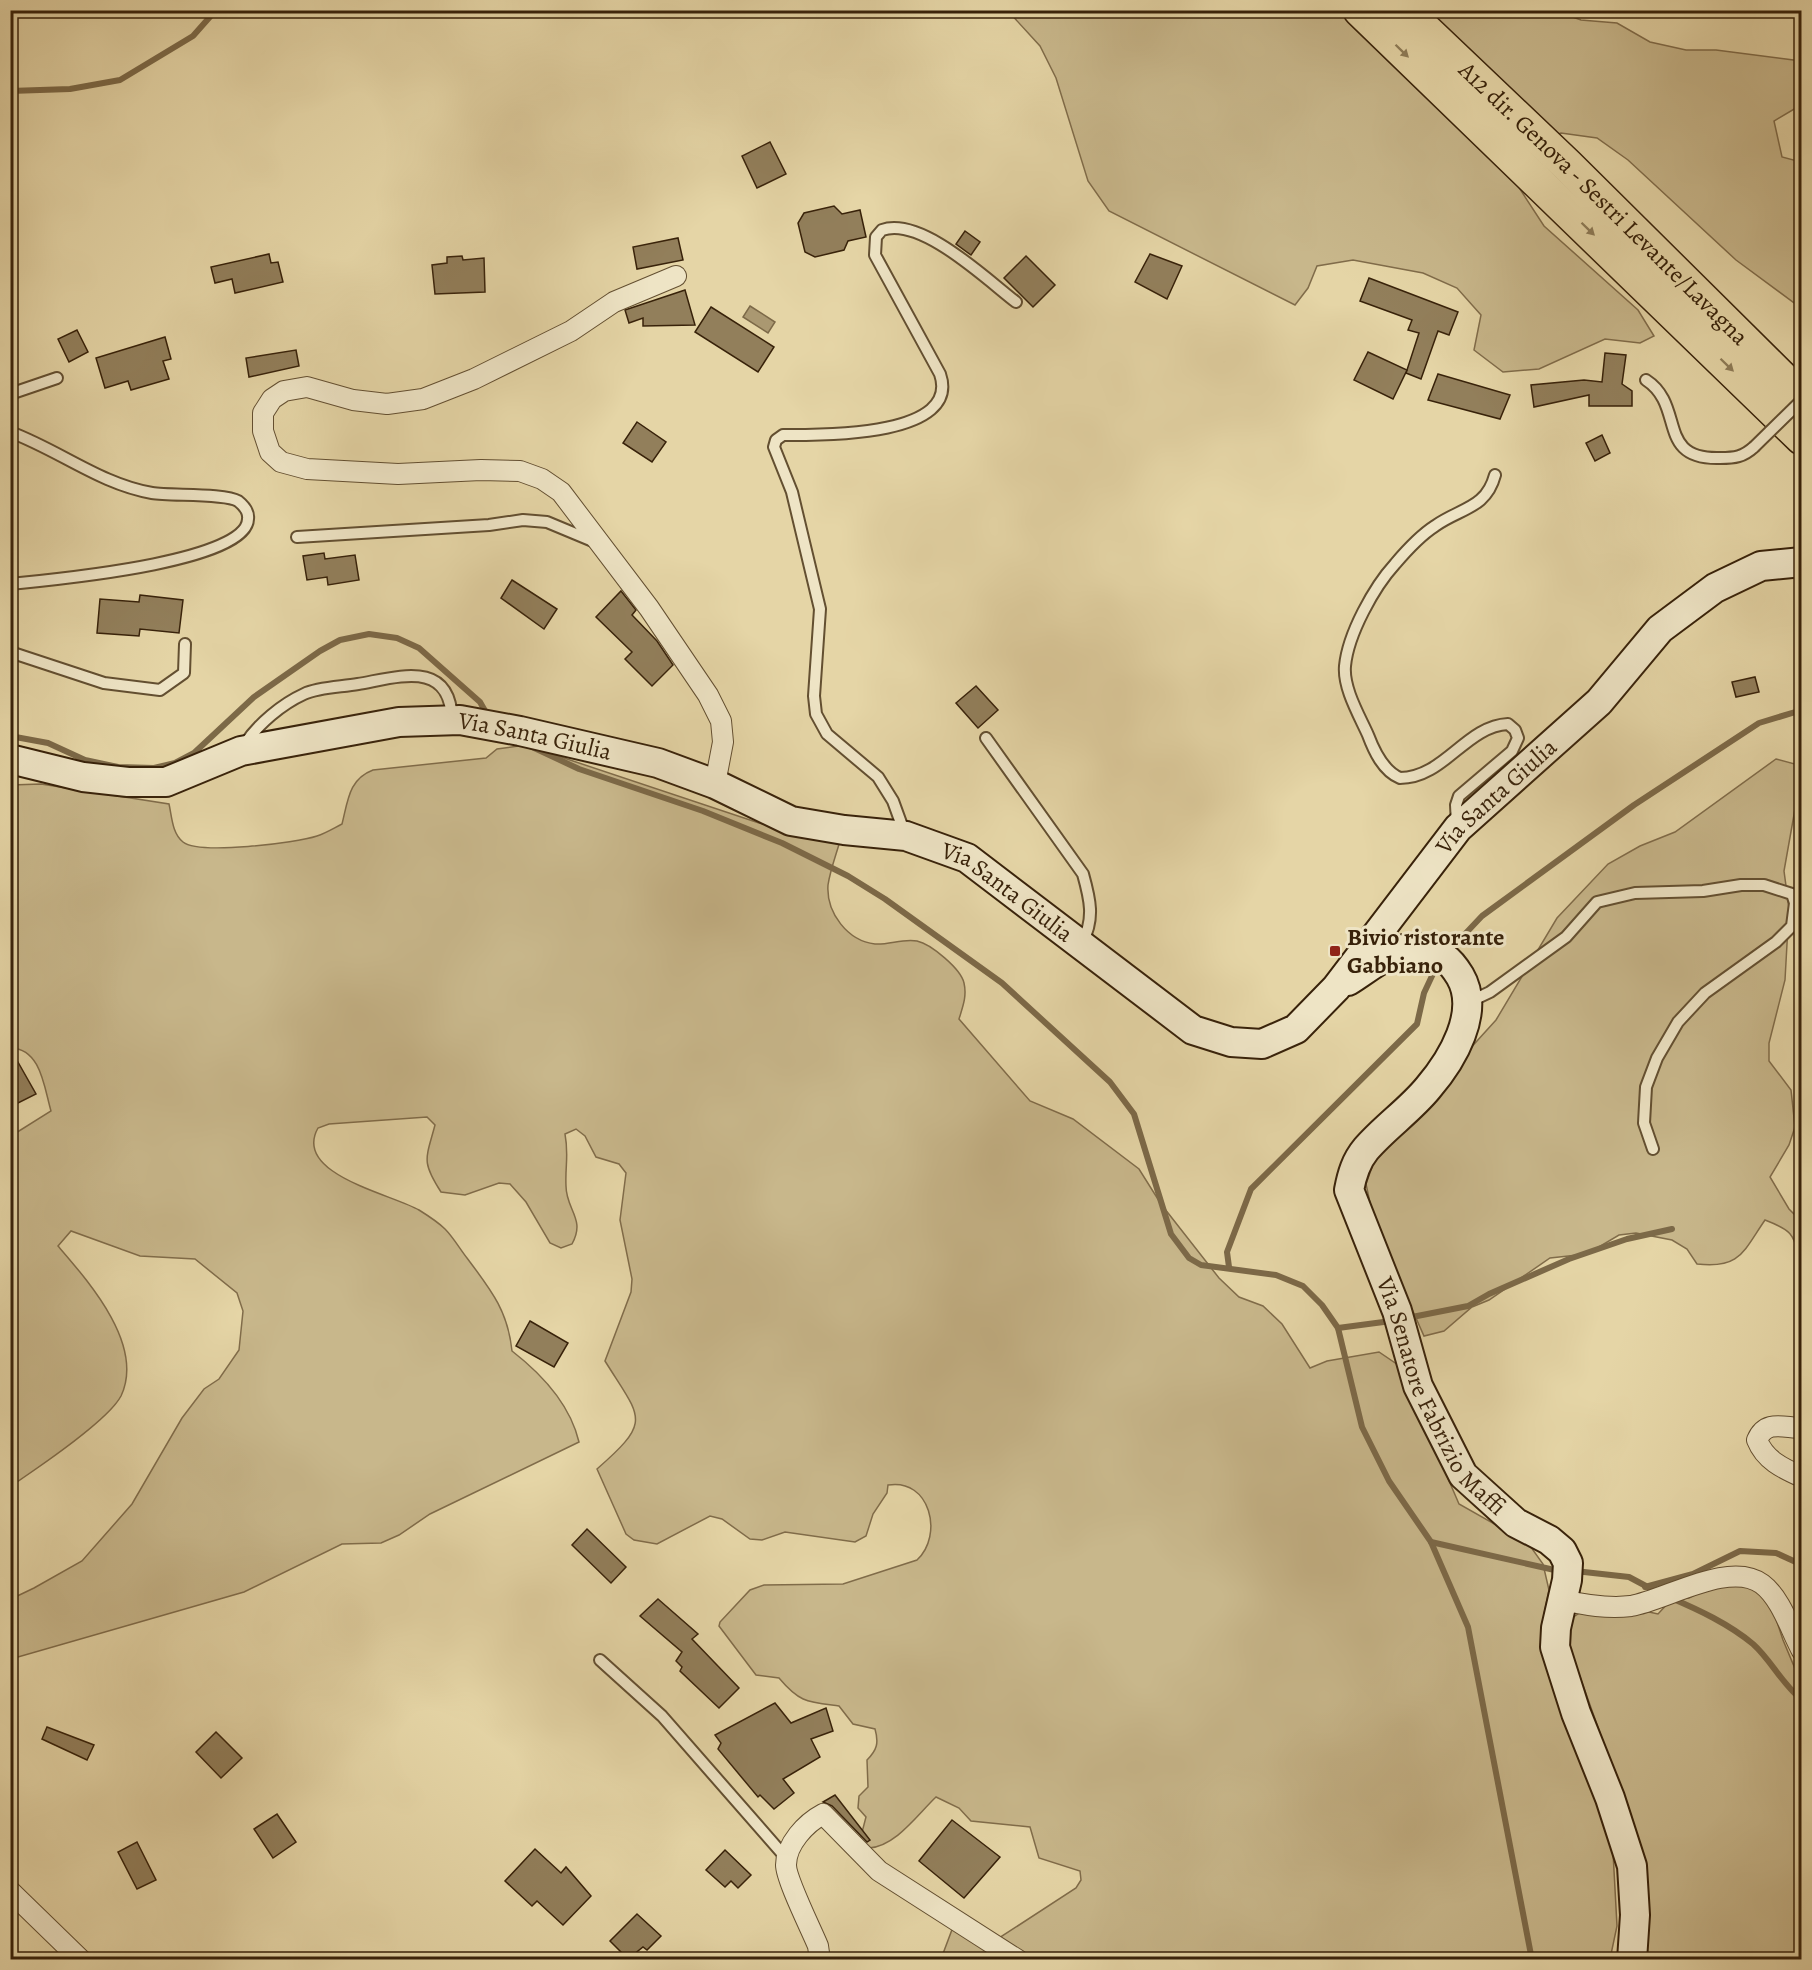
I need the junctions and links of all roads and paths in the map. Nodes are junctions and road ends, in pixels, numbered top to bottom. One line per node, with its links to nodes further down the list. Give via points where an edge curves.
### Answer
1 (1360, 10): 3 (highway, one-way to 3)
2 (1404, 10): 3 (highway, A12 dir. Genova - Sestri Levante/Lavagna)
3 (1557, 176): 9 (highway, A12 dir. Genova - Sestri Levante/Lavagna); 11 (highway, one-way to 11)
4 (676, 276): 14 (street, via 614,302 571,331 474,379 423,399 387,404 353,400 307,387 284,391 272,399 263,413 263,431 270,452 281,462 307,469 398,474 520,471 542,478 561,492)
5 (1016, 302): 25 (lane, via 926,237 900,227 882,230 876,237 875,255 940,375 942,392 934,407 919,418 841,435 783,435 774,447 792,492 820,609 816,714 827,734 878,777 893,801)
6 (57, 378): 8 (lane)
7 (1646, 380): 9 (lane, bridge, via 1659,388 1683,450 1695,457 1740,458)
8 (10, 394)
9 (1802, 399)
10 (10, 432): 16 (lane, via 49,447 103,479 152,493 231,498 246,509 249,519 246,530 237,538 197,553 122,572)
11 (1802, 438)
12 (1495, 475): 24 (lane, via 1485,497 1434,526 1394,565 1370,598 1345,666 1348,688 1370,740 1385,768 1400,778 1425,774 1490,727 1508,724 1515,730 1518,738 1512,751 1459,796)
13 (297, 537): 14 (lane, via 523,520 547,522)
14 (600, 544): 23 (street, via 655,617 722,721 723,742)
15 (1802, 562): 24 (street, Via Santa Giulia, via 1761,566 1715,588 1660,629 1599,702)
16 (10, 584)
17 (185, 644): 18 (lane, via 184,673 160,690 104,683)
18 (10, 652)
19 (452, 720): 21 (street, Via Santa Giulia, via 399,722); 21 (lane, via 452,702 443,686 416,674 305,694 272,715); 23 (street, Via Santa Giulia, via 520,731 658,763)
20 (986, 738): 26 (lane, via 1083,874 1091,917)
21 (241, 751): 22 (street, Via Santa Giulia, via 166,782 83,777)
22 (10, 759)
23 (715, 784): 25 (street, Via Santa Giulia, via 791,821)
24 (1458, 828): 27 (street, Via Santa Giulia)
25 (906, 836): 26 (street, Via Santa Giulia, via 967,858)
26 (1082, 944): 27 (street, Via Santa Giulia, via 1193,1030 1231,1042 1262,1044 1296,1029)
27 (1336, 988): 28 (street, Via Senatore Fabrizio Maffi, via 1397,951 1416,947 1439,952 1454,966 1465,985)
28 (1466, 1003): 29 (lane, via 1490,992 1566,937 1597,902 1635,893 1703,891 1740,885 1764,885 1792,894 1792,926 1705,993 1678,1022 1657,1058 1646,1087 1644,1123); 32 (street, Via Senatore Fabrizio Maffi, via 1458,1043 1428,1088 1366,1149 1353,1170 1349,1190 1397,1311 1418,1386 1463,1475 1516,1523 1562,1551 1568,1563)
29 (1653, 1149)
30 (1802, 1428): 31 (street, via 1771,1425 1757,1440 1774,1463)
31 (1802, 1477)
32 (1562, 1600): 33 (street, via 1591,1606 1629,1606 1727,1576 1741,1576 1762,1584 1773,1597); 40 (street, Via Senatore Fabrizio Maffi, via 1555,1647 1632,1866)
33 (1802, 1651)
34 (600, 1660): 35 (lane, via 662,1716)
35 (787, 1859): 38 (street, via 790,1880); 39 (street, via 806,1826 823,1814 879,1871)
36 (10, 1891): 37 (street)
37 (81, 1959)
38 (820, 1959)
39 (1018, 1959)
40 (1632, 1959)

